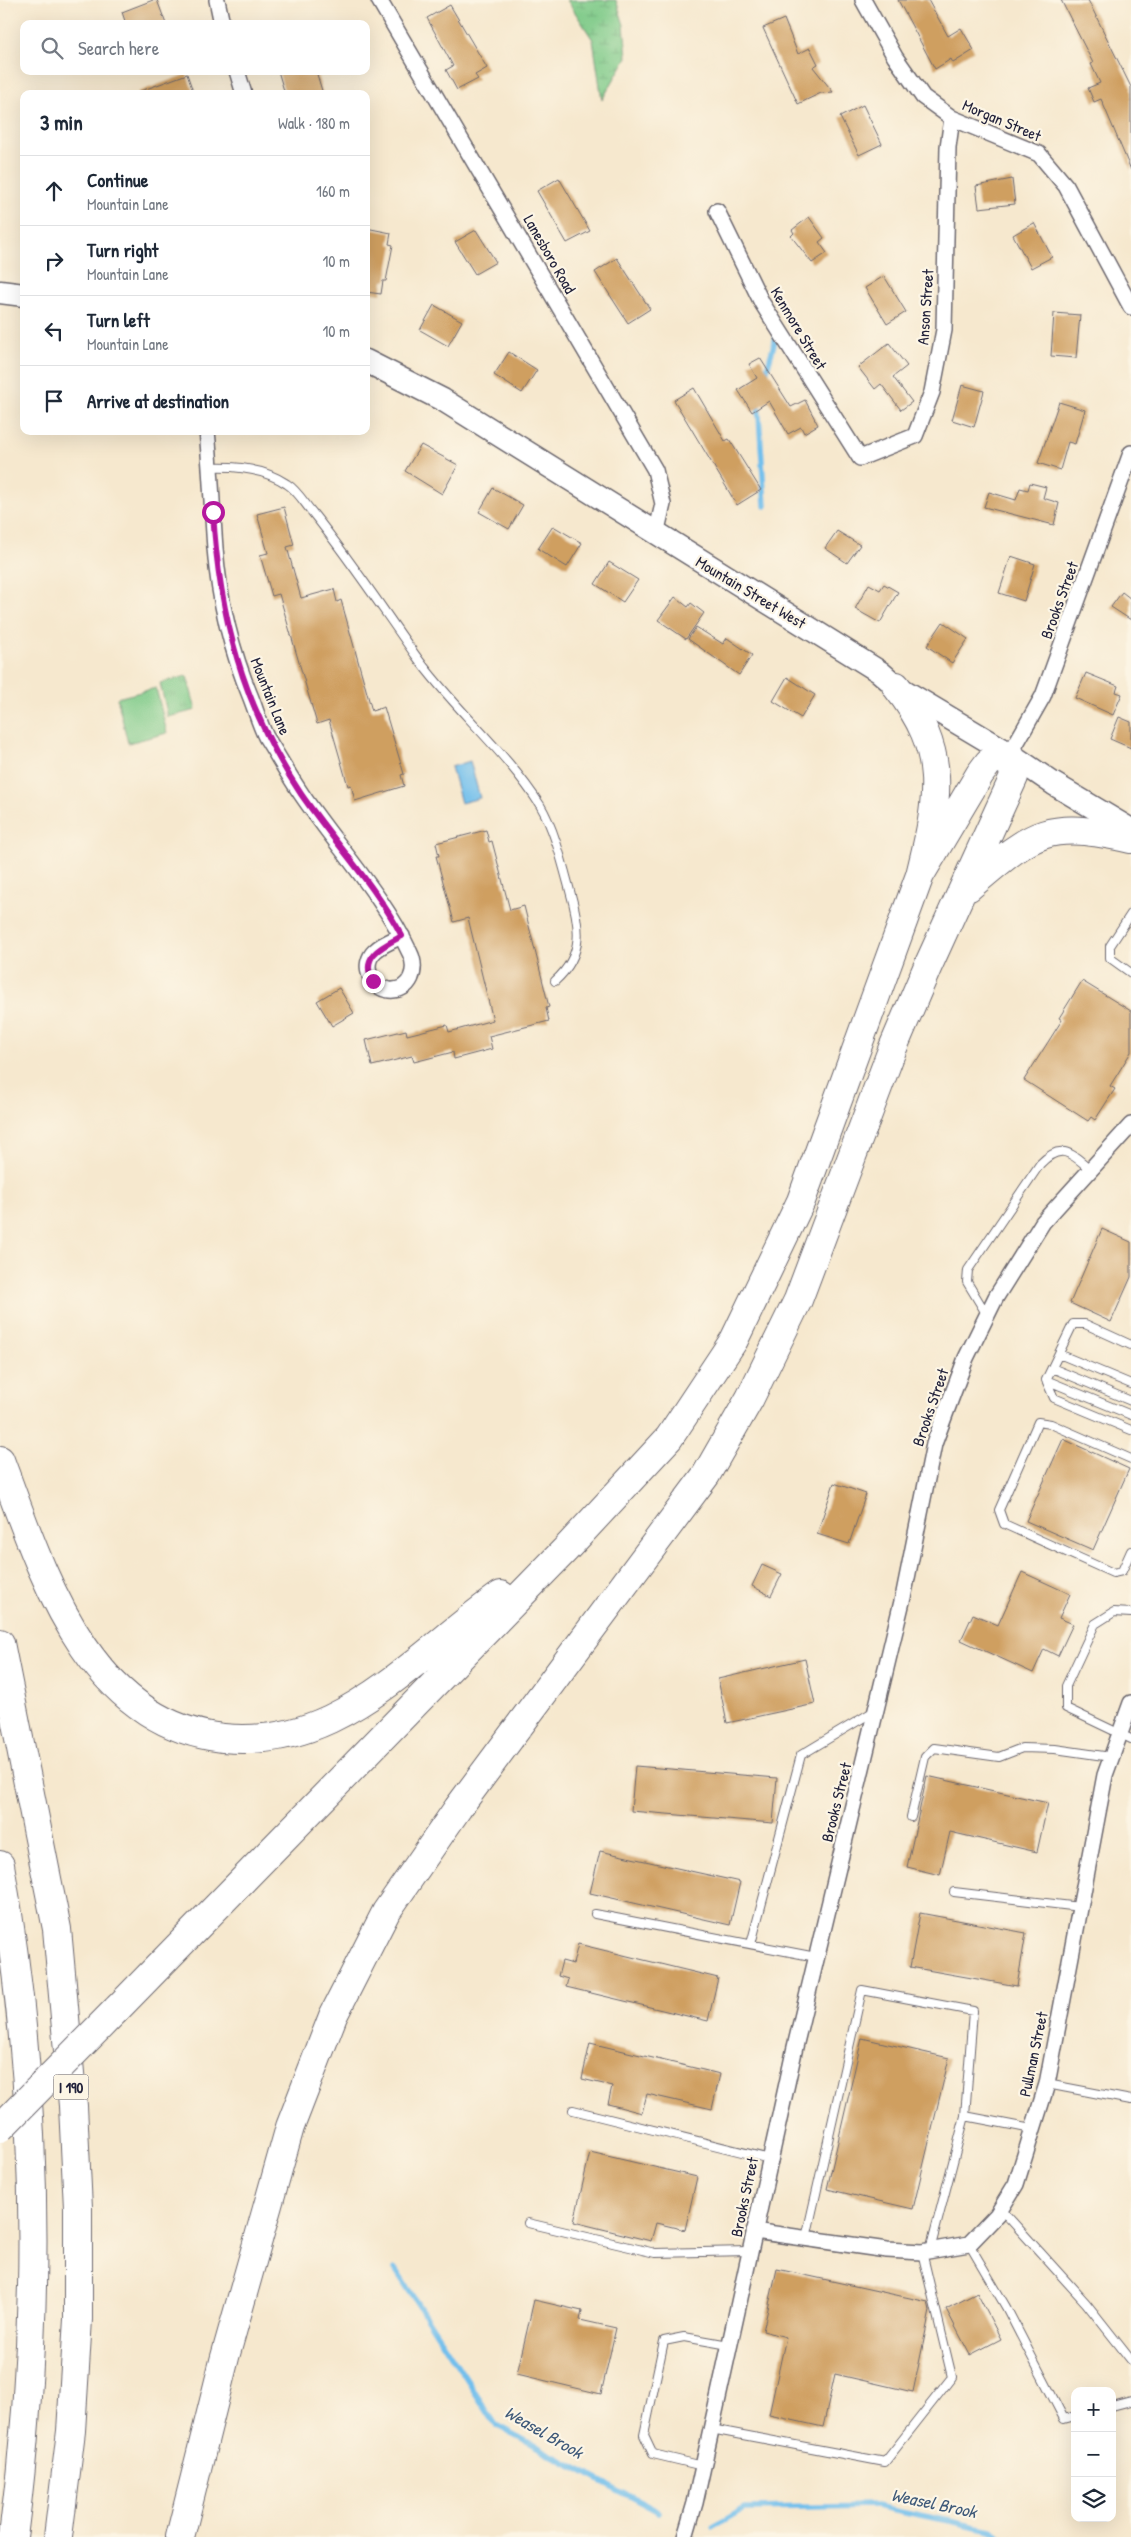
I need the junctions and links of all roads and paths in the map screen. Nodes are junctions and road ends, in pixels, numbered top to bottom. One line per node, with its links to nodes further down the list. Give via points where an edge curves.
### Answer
1 (217, 0): 4 (street)
2 (379, 0): 17 (street, Lanesboro Road, via 655,470 663,504)
3 (863, 0): 7 (street, Morgan Street, via 895,57 923,97)
4 (221, 20)
5 (238, 75): 6 (street)
6 (243, 90)
7 (952, 118): 11 (street, Morgan Street, via 1039,154 1066,186); 15 (street, Anson Street, via 948,147 944,330 932,392 915,436)
8 (717, 210): 15 (street, Kenmore Street, via 762,303)
9 (0, 292): 10 (main road)
10 (20, 294)
11 (1131, 307)
12 (370, 364): 17 (main road, Mountain Street West, via 443,400)
13 (207, 435): 16 (street, Mountain Lane)
14 (1131, 453): 19 (street, Brooks Street, via 1043,696)
15 (860, 458)
16 (211, 467): 25 (street, Mountain Lane, via 215,548 230,637 265,734 302,794 380,899); 27 (lane, via 240,467 288,484 326,529 421,663 485,734 531,792 547,820 579,929 574,956)
17 (656, 534): 18 (main road, Mountain Street West, via 872,667)
18 (896, 686): 19 (main road, Mountain Street West); 22 (highway, via 920,720 936,772 935,812)
19 (1010, 754): 20 (main road, Mountain Street West); 22 (highway, via 989,762 980,774); 23 (highway, via 1014,777)
20 (1131, 830)
21 (1131, 839): 23 (highway, via 1081,829 1057,830 1036,836 1016,847)
22 (920, 875): 41 (highway, via 801,1202 734,1340 668,1438)
23 (962, 893): 79 (highway, via 892,1050 798,1300 750,1398 706,1475 458,1808 386,1912 333,2016 287,2136 225,2356)
24 (1131, 914): 26 (lane, via 1110,946 1110,958)
25 (402, 936)
26 (1131, 973)
27 (555, 981)
28 (1131, 1125): 29 (street, Brooks Street)
29 (1090, 1169): 30 (street, Brooks Street, via 1043,1222); 30 (lane, via 1072,1154 1061,1150 1040,1164 968,1270 967,1282)
30 (987, 1315): 46 (street, Brooks Street, via 966,1358 934,1444 904,1593)
31 (1131, 1345): 32 (lane, via 1085,1324 1073,1324)
32 (1059, 1354): 33 (lane); 35 (lane)
33 (1052, 1368): 34 (lane); 36 (lane)
34 (1046, 1380): 37 (lane); 38 (lane, via 1054,1398)
35 (1131, 1384)
36 (1131, 1401)
37 (1131, 1415)
38 (1131, 1430)
39 (1131, 1459): 42 (lane, via 1051,1424 1038,1422 999,1510 1004,1524 1113,1573 1122,1571)
40 (0, 1460): 41 (highway, via 43,1574 80,1641 118,1686 148,1712 178,1727 215,1737 262,1739 284,1735 308,1729 352,1707 397,1677 492,1601)
41 (565, 1550): 60 (highway, bridge)
42 (1131, 1553)
43 (1131, 1613): 47 (lane, via 1114,1612 1095,1624 1066,1686 1066,1708)
44 (0, 1643): 78 (highway, I 190, via 57,1929 73,2106 78,2208 78,2319 71,2431)
45 (1131, 1703): 47 (street, Pullman Street)
46 (876, 1709): 54 (lane, via 801,1755); 55 (street, Brooks Street)
47 (1126, 1736): 48 (street, Pullman Street)
48 (1111, 1757): 49 (lane, via 1022,1748 999,1757 934,1748 925,1757); 52 (street, Pullman Street, via 1104,1775)
49 (911, 1817)
50 (0, 1865): 77 (highway, via 11,1926 25,2058 34,2241 29,2382)
51 (954, 1892): 52 (lane)
52 (1080, 1907): 56 (street, Pullman Street)
53 (595, 1914): 54 (lane)
54 (751, 1944): 55 (lane)
55 (816, 1957): 62 (street, Brooks Street)
56 (1047, 2084): 57 (lane); 61 (street, Pullman Street)
57 (1131, 2100)
58 (573, 2110): 62 (lane)
59 (965, 2116): 61 (lane); 66 (lane, via 973,2011 862,1990); 69 (lane)
60 (0, 2128)
61 (1032, 2129): 63 (street, Pullman Street, via 1016,2184)
62 (770, 2159): 65 (street, Brooks Street)
63 (1000, 2208): 67 (street, Pullman Street); 71 (lane, via 1086,2303)
64 (528, 2223): 68 (lane, via 655,2253)
65 (754, 2231): 66 (street); 68 (street, Brooks Street)
66 (806, 2238): 69 (street)
67 (969, 2244): 69 (street); 74 (lane, via 1064,2419)
68 (749, 2251): 70 (street, Brooks Street)
69 (926, 2252): 75 (lane, via 952,2377 885,2462)
70 (729, 2345): 75 (street, Brooks Street); 76 (lane, via 684,2337 664,2341 644,2435 654,2454)
71 (1131, 2360)
72 (1131, 2401): 73 (lane)
73 (1116, 2405)
74 (1071, 2417)
75 (711, 2429): 76 (street, Brooks Street)
76 (703, 2466): 80 (street, Brooks Street)
77 (13, 2537)
78 (58, 2537)
79 (180, 2537)
80 (685, 2537)

